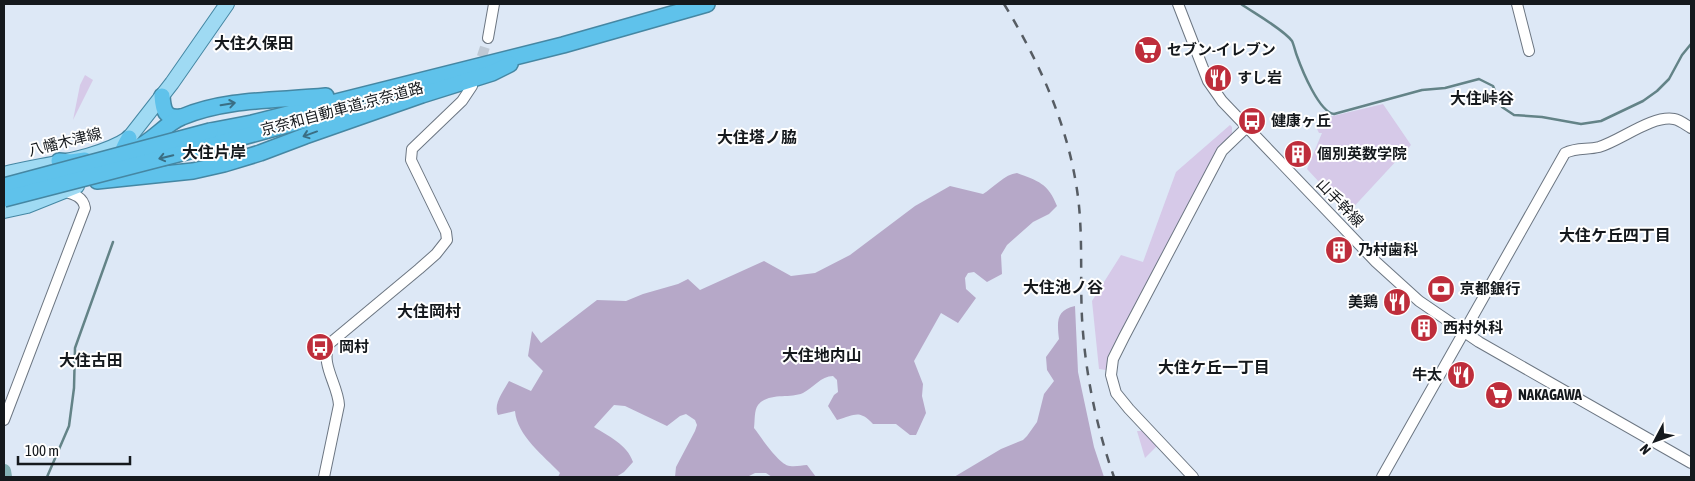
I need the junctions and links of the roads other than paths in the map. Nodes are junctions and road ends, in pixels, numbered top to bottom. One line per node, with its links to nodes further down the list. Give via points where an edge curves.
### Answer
1 (227, 4): 12 (main road, 八幡木津線)
2 (494, 4): 6 (street)
3 (707, 4): 7 (highway, 京奈和自動車道;京奈道路)
4 (1178, 4): 15 (street, 山手幹線, via 1208,81 1222,101)
5 (1517, 4): 8 (street)
6 (488, 38)
7 (563, 44): 9 (highway, 京奈和自動車道;京奈道路); 10 (highway, 京奈和自動車道;京奈道路)
8 (1529, 51)
9 (520, 59): 18 (highway, 京奈和自動車道;京奈道路); 22 (highway, one-way to 22, via 492,73 224,164 193,171)
10 (417, 80): 14 (highway, one-way to 10, via 231,103 325,96); 18 (highway, 京奈和自動車道;京奈道路, via 252,123)
11 (472, 86): 31 (street, via 462,101 412,148 411,160 447,240 425,264 329,344 326,351 325,359 339,396 339,405)
12 (162, 96): 13 (main road, 八幡木津線); 14 (highway, via 168,115)
13 (150, 112): 17 (main road, 八幡木津線); 19 (main road, 八幡木津線, via 131,144)
14 (181, 117): 19 (highway, via 142,146)
15 (1248, 126): 28 (street, 山手幹線, via 1376,262 1419,301); 32 (street, via 1222,151 1113,359 1111,375 1116,392)
16 (1691, 128): 28 (street, via 1676,119 1666,118 1601,146 1565,153)
17 (128, 138): 19 (highway); 20 (main road, 八幡木津線, via 102,151)
18 (212, 138): 24 (highway, 京奈和自動車道;京奈道路, bridge); 26 (highway, 京奈和自動車道;京奈道路, one-way to 26, bridge)
19 (122, 152): 20 (highway); 22 (highway, via 122,160 129,171); 23 (main road, 八幡木津線)
20 (59, 162): 21 (main road, 八幡木津線)
21 (4, 174)
22 (140, 175): 23 (highway)
23 (87, 183): 25 (main road, 八幡木津線)
24 (4, 186)
25 (63, 191): 27 (main road, 八幡木津線, via 27,206); 29 (street, via 76,194 85,208)
26 (4, 199)
27 (4, 211)
28 (1464, 332): 30 (street, 山手幹線); 33 (street)
29 (4, 420)
30 (1691, 464)
31 (324, 477)
32 (1193, 477)
33 (1382, 477)

